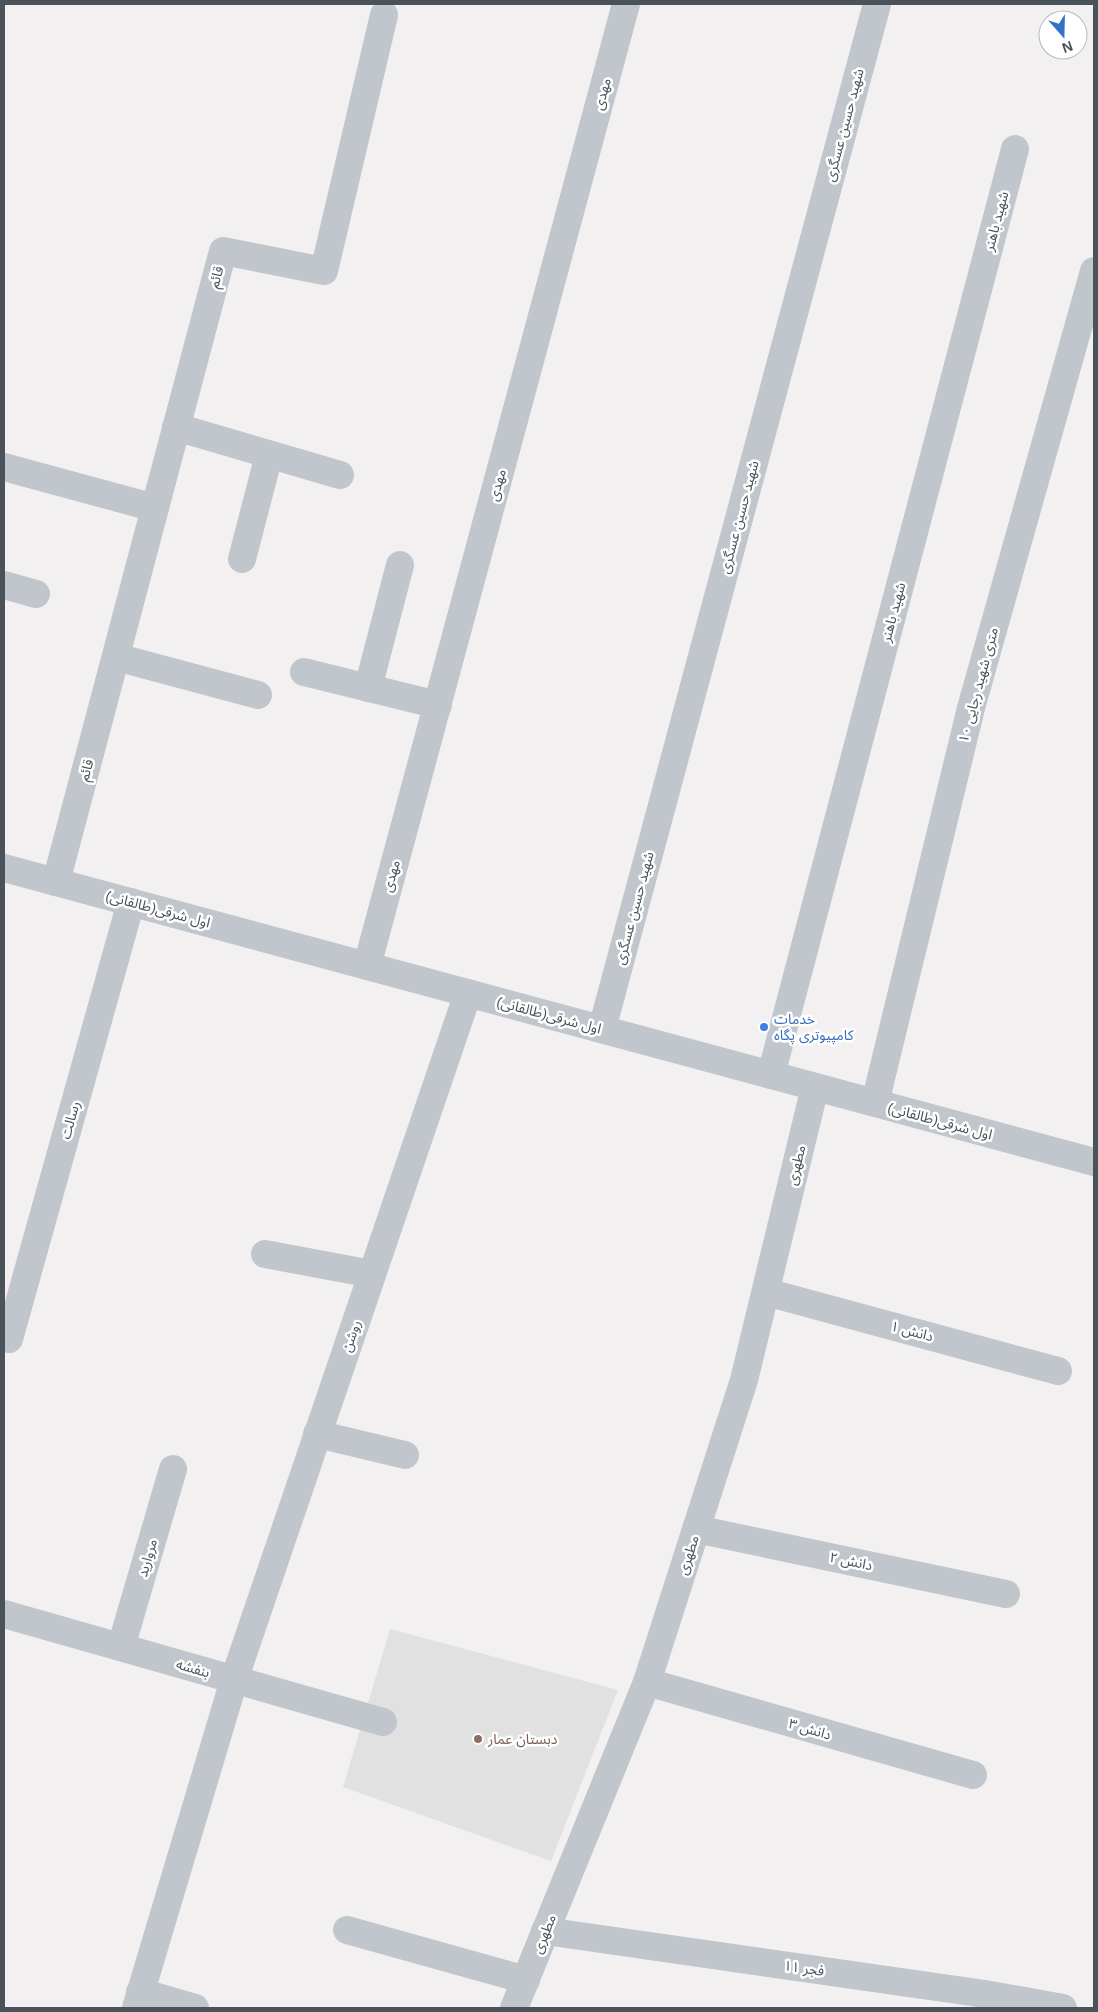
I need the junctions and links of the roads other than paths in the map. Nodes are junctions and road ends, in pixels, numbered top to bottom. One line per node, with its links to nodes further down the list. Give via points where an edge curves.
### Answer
1 (626, 4): 19 (street, مهدی)
2 (877, 4): 25 (street, شهید حسین عسگری)
3 (384, 15): 6 (street, قائم, via 324,271 223,250)
4 (1015, 149): 26 (street, شهید باهنر)
5 (1094, 270): 28 (street, ۱۰ متری شهید رجایی, via 970,708)
6 (176, 427): 7 (street); 10 (street, قائم)
7 (269, 455): 9 (street); 11 (street)
8 (4, 467): 10 (street)
9 (340, 475)
10 (155, 508): 15 (street, قائم)
11 (242, 559)
12 (400, 565): 17 (street)
13 (4, 585): 14 (street)
14 (36, 594)
15 (116, 657): 18 (street); 21 (street, قائم)
16 (304, 672): 17 (street)
17 (368, 688): 19 (street)
18 (258, 695)
19 (438, 705): 23 (street, مهدی)
20 (4, 868): 21 (street, اول شرقی(طالقانی))
21 (56, 882): 22 (street, اول شرقی(طالقانی))
22 (131, 902): 23 (street, اول شرقی(طالقانی)); 33 (street, رسالت)
23 (367, 966): 24 (street, اول شرقی(طالقانی))
24 (468, 993): 25 (street, اول شرقی(طالقانی)); 31 (street, روشن)
25 (602, 1030): 26 (street, اول شرقی(طالقانی))
26 (771, 1075): 27 (street, اول شرقی(طالقانی))
27 (815, 1087): 28 (street, اول شرقی(طالقانی)); 32 (street, مطهری)
28 (874, 1103): 29 (street, اول شرقی(طالقانی))
29 (1094, 1162)
30 (265, 1254): 31 (street)
31 (372, 1274): 35 (street, روشن)
32 (766, 1292): 34 (street, دانش ۱); 38 (street, مطهری, via 744,1380)
33 (9, 1339)
34 (1058, 1371)
35 (318, 1434): 36 (street); 42 (street, روشن)
36 (405, 1455)
37 (173, 1469): 41 (street, مروارید)
38 (696, 1528): 39 (street, دانش ۲); 43 (street, مطهری)
39 (1006, 1594)
40 (4, 1614): 41 (street, بنفشه)
41 (121, 1647): 42 (street, بنفشه)
42 (234, 1680): 44 (street, بنفشه); 49 (street)
43 (647, 1682): 45 (street, دانش ۳); 47 (street, مطهری)
44 (383, 1722)
45 (973, 1775)
46 (347, 1930): 48 (street)
47 (545, 1931): 48 (street, مطهری); 52 (street, فجر ۱۱)
48 (526, 1980): 51 (street, مطهری)
49 (138, 2000): 50 (street)
50 (195, 2008)
51 (514, 2008)
52 (1063, 2008)

